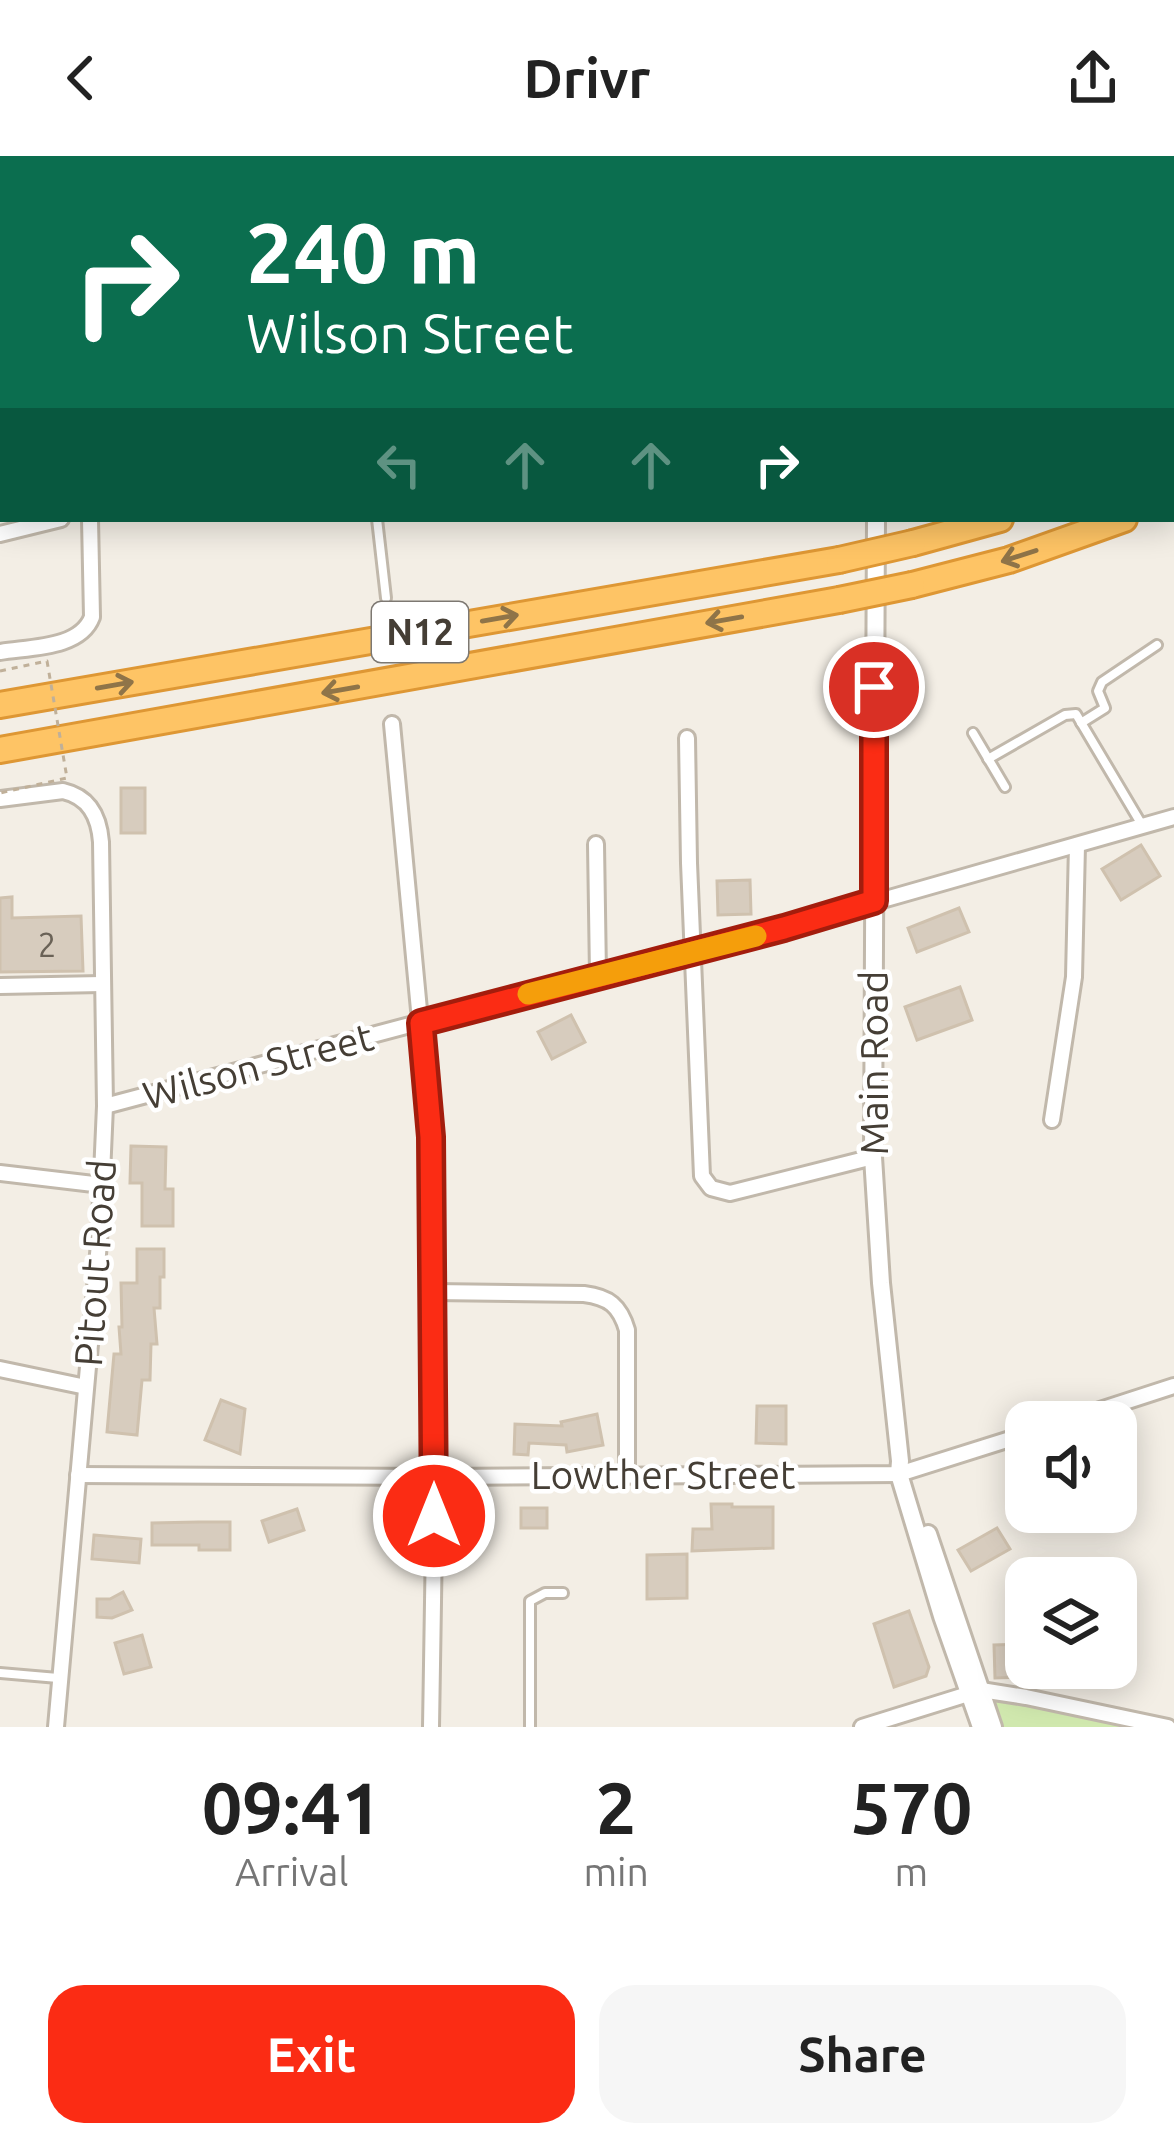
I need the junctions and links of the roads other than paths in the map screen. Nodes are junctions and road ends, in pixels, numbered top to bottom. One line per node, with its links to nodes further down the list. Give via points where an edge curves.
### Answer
1 (49, 522): 7 (street)
2 (90, 522): 10 (street, via 92,617 85,631)
3 (377, 522): 8 (lane)
4 (876, 522): 24 (street, Main Road)
5 (989, 522): 11 (highway, N12, one-way to 5, bridge, via 839,560)
6 (1116, 522): 16 (highway, N12, one-way to 16, bridge, via 1009,560 839,600)
7 (0, 534)
8 (386, 598)
9 (1157, 645): 12 (lane, via 1102,682 1105,708)
10 (0, 652)
11 (0, 705)
12 (1081, 723): 17 (lane, via 1065,715); 21 (lane)
13 (392, 724): 29 (street)
14 (974, 733): 17 (lane)
15 (687, 738): 25 (street)
16 (0, 750)
17 (988, 759): 18 (lane)
18 (1005, 787)
19 (0, 796): 27 (street, Pitout Road, via 63,791 93,810)
20 (1174, 817): 21 (street, Wilson Street)
21 (1142, 826): 23 (street, Wilson Street)
22 (596, 844): 26 (street)
23 (1077, 845): 24 (street, Wilson Street); 31 (street, via 1074,977)
24 (874, 901): 25 (street, Wilson Street); 32 (street, Main Road)
25 (694, 951): 26 (street, Wilson Street); 32 (street, via 706,1184 749,1190)
26 (598, 975): 29 (street, Wilson Street)
27 (102, 984): 28 (street); 30 (street, Pitout Road)
28 (0, 986)
29 (421, 1023): 30 (street, Wilson Street); 35 (street)
30 (105, 1106): 34 (street, Pitout Road)
31 (1052, 1120)
32 (873, 1157): 41 (street, Main Road)
33 (0, 1173): 34 (street)
34 (102, 1185): 38 (street, Pitout Road)
35 (433, 1292): 43 (street, via 584,1294 613,1303 627,1330); 44 (street)
36 (0, 1369): 38 (street)
37 (1174, 1386): 39 (street)
38 (86, 1387): 42 (street, Pitout Road)
39 (1128, 1401)
40 (1005, 1440): 41 (street, Lowther Street)
41 (902, 1469): 43 (street, Lowther Street); 48 (street, Main Road)
42 (78, 1474): 44 (street, Lowther Street); 47 (street, Pitout Road)
43 (627, 1475): 44 (street, Lowther Street)
44 (434, 1477): 50 (street)
45 (563, 1593): 51 (lane, via 530,1601)
46 (0, 1672): 47 (lane)
47 (60, 1678): 49 (street, Pitout Road)
48 (975, 1692): 52 (street); 53 (street, Main Road); 54 (street, Main Road); 55 (street)
49 (56, 1727)
50 (431, 1727)
51 (530, 1727)
52 (862, 1727)
53 (981, 1727)
54 (993, 1727)
55 (1168, 1727)

